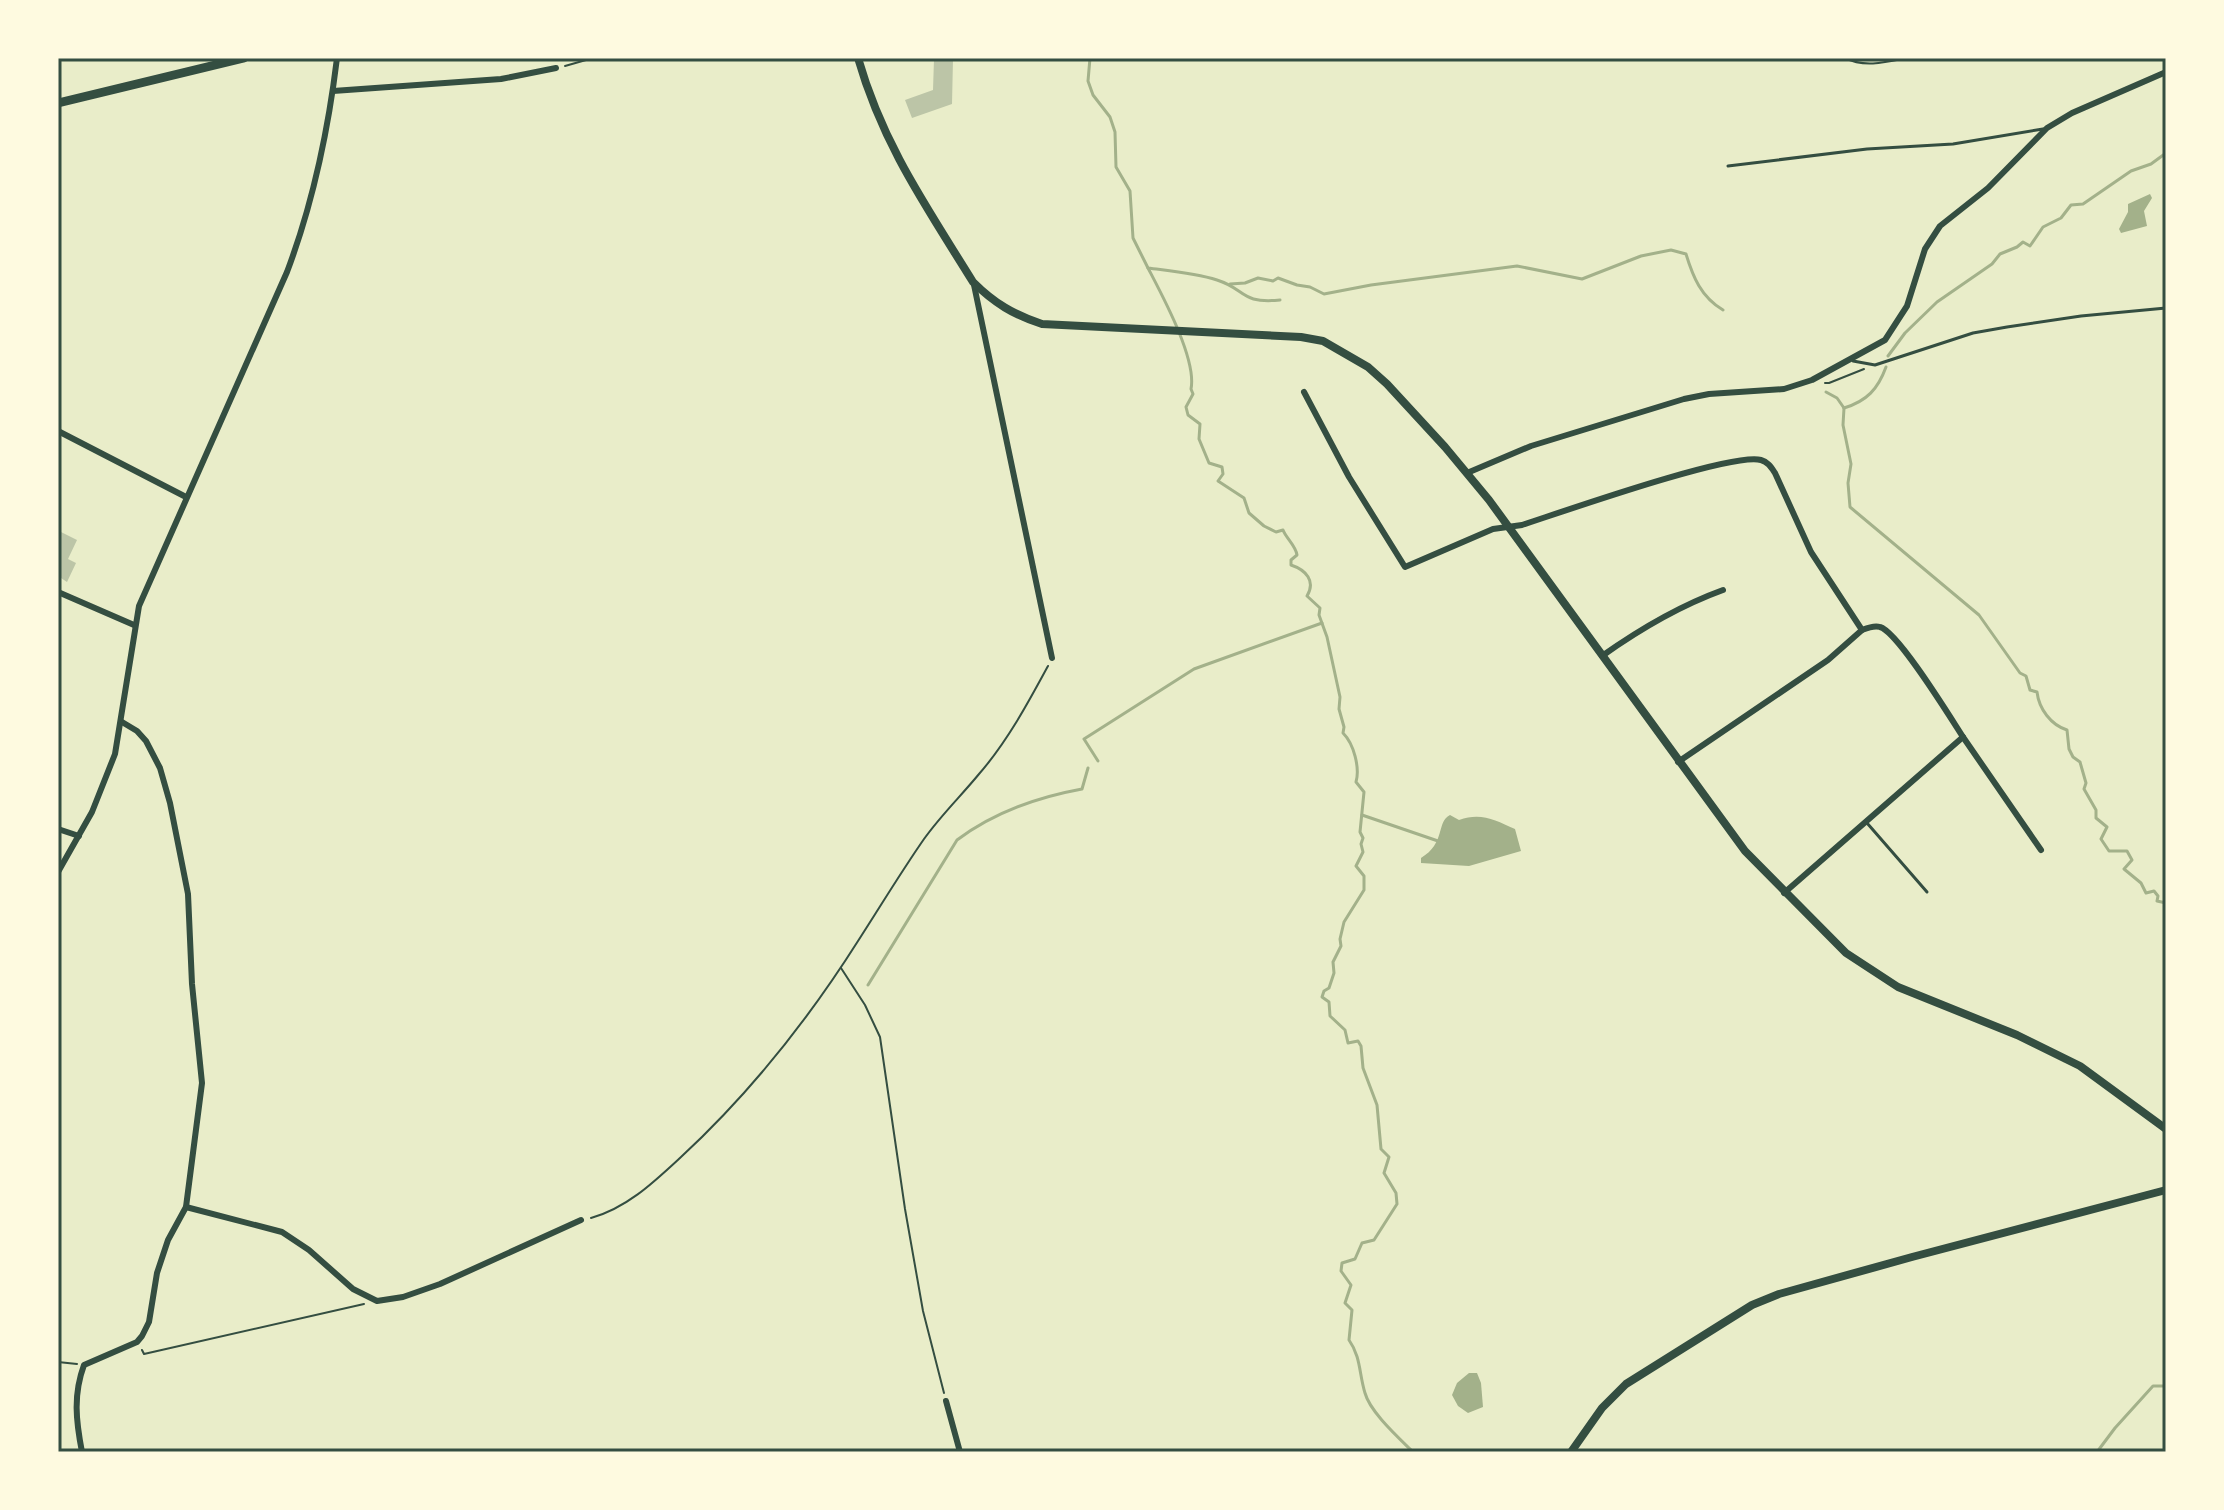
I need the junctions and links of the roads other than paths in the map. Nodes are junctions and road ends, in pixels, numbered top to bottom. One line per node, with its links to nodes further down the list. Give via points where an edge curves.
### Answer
1 (244, 58): 7 (main road)
2 (337, 58): 6 (street)
3 (858, 58): 10 (street, via 890,144)
4 (556, 68): 6 (street, via 501,79)
5 (2166, 72): 8 (street)
6 (333, 91): 16 (street, via 307,217)
7 (58, 103)
8 (2047, 128): 9 (lane, via 1953,144); 12 (street, via 1988,188 1940,226 1925,249 1895,327 1885,340)
9 (1728, 166)
10 (973, 282): 15 (street, via 1005,309 1042,324 1323,341 1387,384); 23 (street)
11 (2166, 308): 12 (lane, via 1973,333 1875,365)
12 (1848, 360): 15 (street, via 1784,389 1684,399 1531,446)
13 (1304, 392): 17 (street, via 1405,567)
14 (58, 431): 16 (street)
15 (1467, 473): 17 (street)
16 (186, 497): 20 (street)
17 (1507, 526): 21 (street, via 1723,463 1759,459 1775,473 1811,552); 22 (street)
18 (1723, 590): 22 (street, via 1667,614)
19 (58, 592): 20 (street)
20 (134, 625): 24 (street)
21 (1862, 630): 25 (street, via 1876,626 1888,632); 26 (street, via 1828,660)
22 (1602, 656): 26 (street)
23 (1052, 658)
24 (122, 722): 29 (street, via 104,786); 36 (street, via 146,741 160,768 188,894 202,1083)
25 (1963, 737): 27 (street); 30 (street)
26 (1678, 762): 33 (street)
27 (1866, 822): 32 (lane); 33 (street)
28 (58, 829): 29 (street)
29 (79, 836): 31 (street)
30 (2041, 850)
31 (58, 872)
32 (1927, 892)
33 (1784, 893): 34 (street, via 1875,974 2052,1051)
34 (2166, 1129)
35 (2166, 1190): 41 (street, via 1752,1305 1626,1384)
36 (186, 1207): 37 (street, via 282,1232 353,1289 377,1301 440,1284); 39 (street, via 168,1240 142,1336 84,1365 75,1404)
37 (581, 1220)
38 (946, 1401): 40 (street)
39 (82, 1452)
40 (960, 1452)
41 (1571, 1452)

